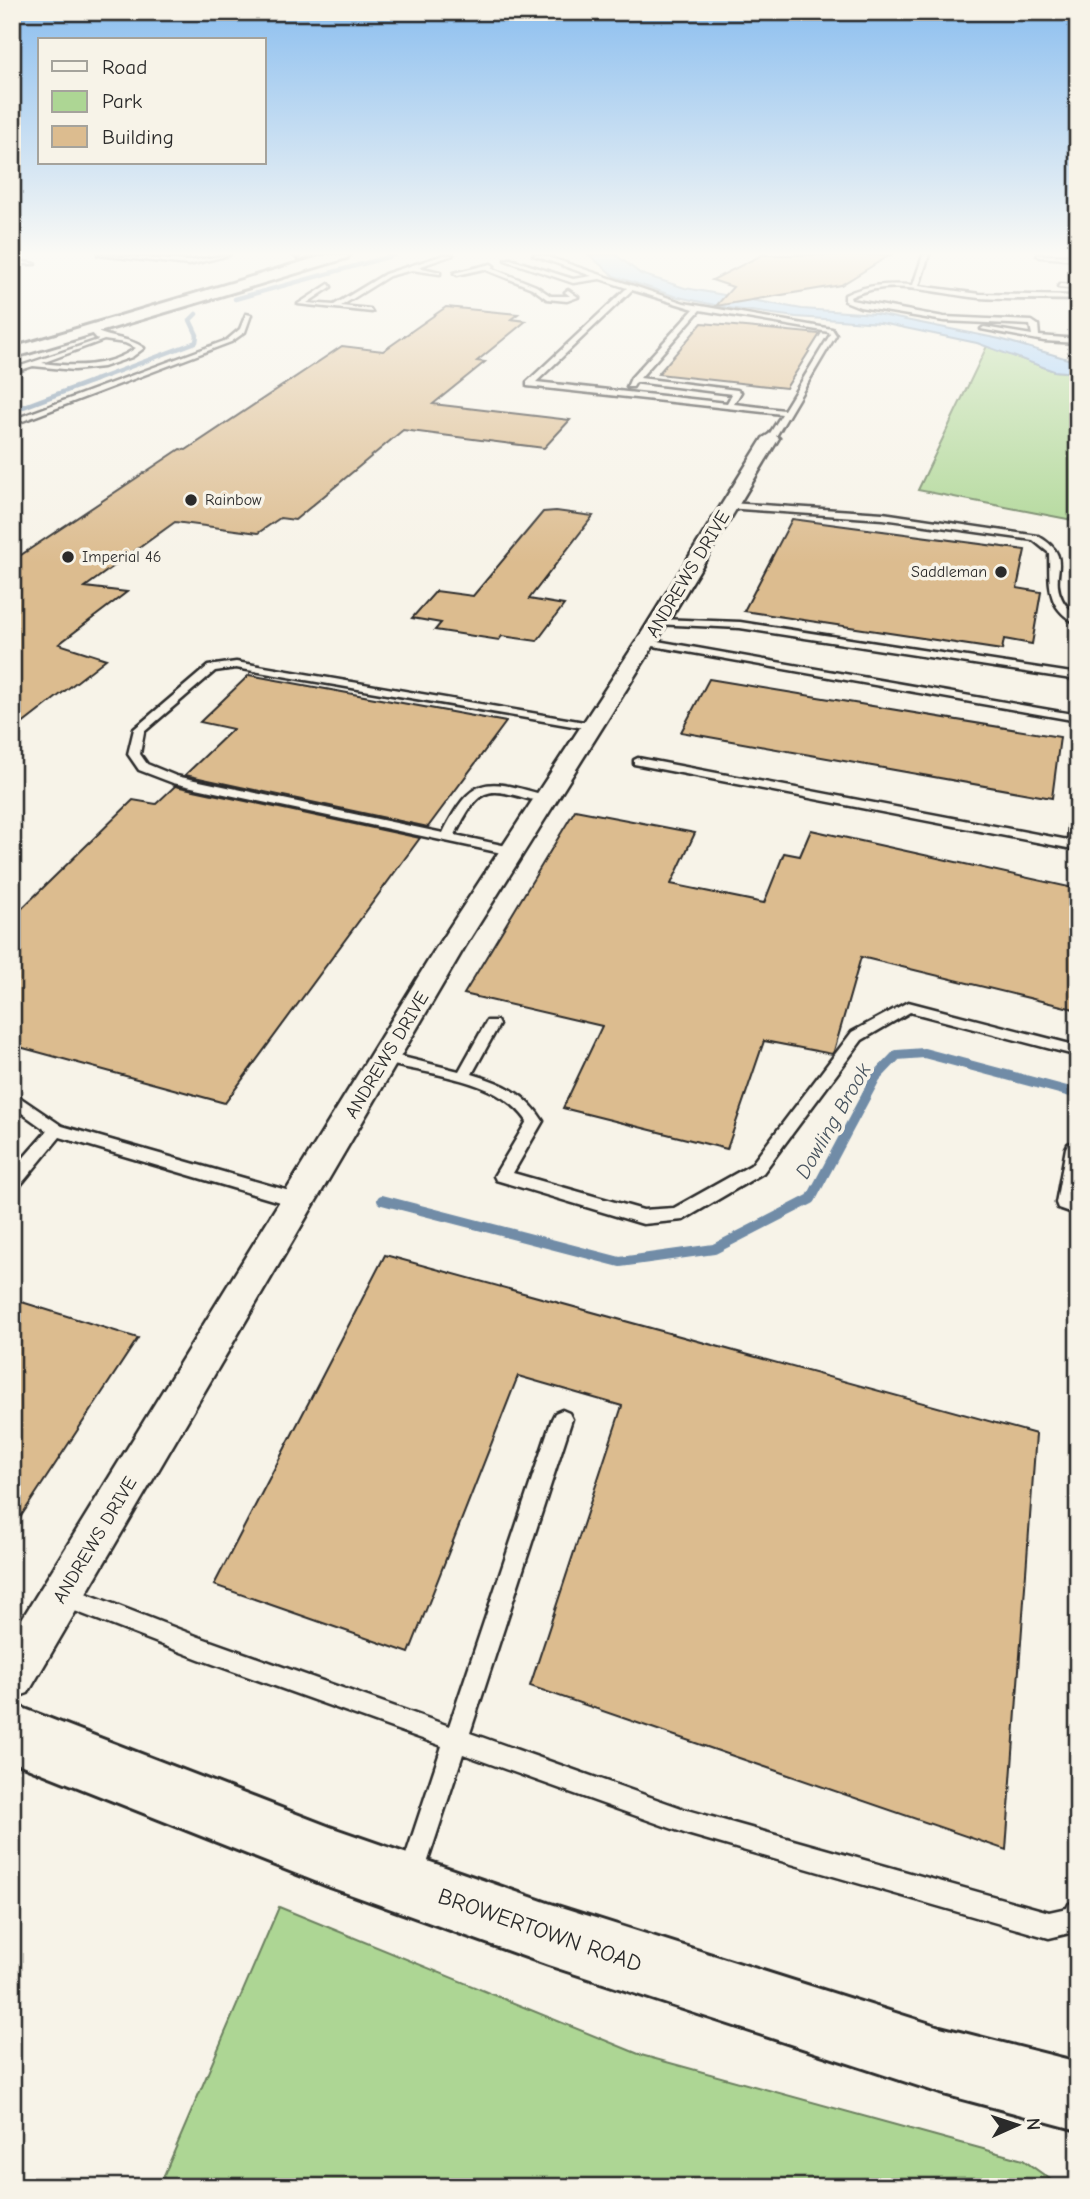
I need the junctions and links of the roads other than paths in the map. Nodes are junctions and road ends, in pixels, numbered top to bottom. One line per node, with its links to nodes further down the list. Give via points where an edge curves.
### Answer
1 (50, 358): 7 (lane)
2 (122, 358): 7 (lane, via 89,368)
3 (184, 358): 12 (lane)
4 (557, 358): 10 (lane, via 530,384)
5 (654, 358): 9 (lane)
6 (819, 358): 13 (lane)
7 (33, 364): 8 (lane)
8 (12, 370)
9 (634, 380): 10 (lane); 11 (lane, via 737,392)
10 (622, 394): 11 (lane)
11 (729, 406): 13 (lane)
12 (12, 423)
13 (778, 425): 14 (street, ANDREWS DRIVE)
14 (729, 506): 15 (lane, via 883,516 1035,538 1055,553 1055,594); 16 (street, ANDREWS DRIVE)
15 (1078, 621)
16 (652, 632): 17 (lane, via 740,625); 18 (lane); 19 (street, ANDREWS DRIVE)
17 (1078, 677)
18 (1078, 718)
19 (590, 726): 22 (street, ANDREWS DRIVE); 23 (lane, via 236,665 212,668 138,731 134,754 143,767 173,779)
20 (638, 762): 24 (lane)
21 (1078, 792): 24 (lane)
22 (544, 799): 23 (lane, via 495,788 478,790); 25 (street, ANDREWS DRIVE)
23 (446, 838): 25 (lane)
24 (1076, 846)
25 (511, 851): 28 (street, ANDREWS DRIVE)
26 (492, 1025): 29 (lane)
27 (1078, 1051): 29 (lane, via 908,1007 858,1036 757,1169 677,1215 643,1217 502,1176 535,1121 524,1103 504,1090)
28 (386, 1058): 29 (lane); 34 (street, ANDREWS DRIVE)
29 (463, 1077)
30 (12, 1098): 31 (lane)
31 (57, 1130): 33 (lane); 34 (lane)
32 (1078, 1147): 35 (lane, via 1074,1148 1064,1203)
33 (12, 1183)
34 (299, 1201): 37 (street, ANDREWS DRIVE)
35 (1078, 1208)
36 (562, 1419): 40 (lane)
37 (62, 1595): 38 (street, ANDREWS DRIVE); 40 (lane)
38 (12, 1677)
39 (12, 1732): 41 (main road, BROWERTOWN ROAD)
40 (456, 1741): 41 (lane); 42 (lane, via 687,1822 1035,1922 1049,1925 1075,1919)
41 (408, 1885): 43 (main road, BROWERTOWN ROAD, via 940,2060)
42 (1078, 1913)
43 (1078, 2096)

